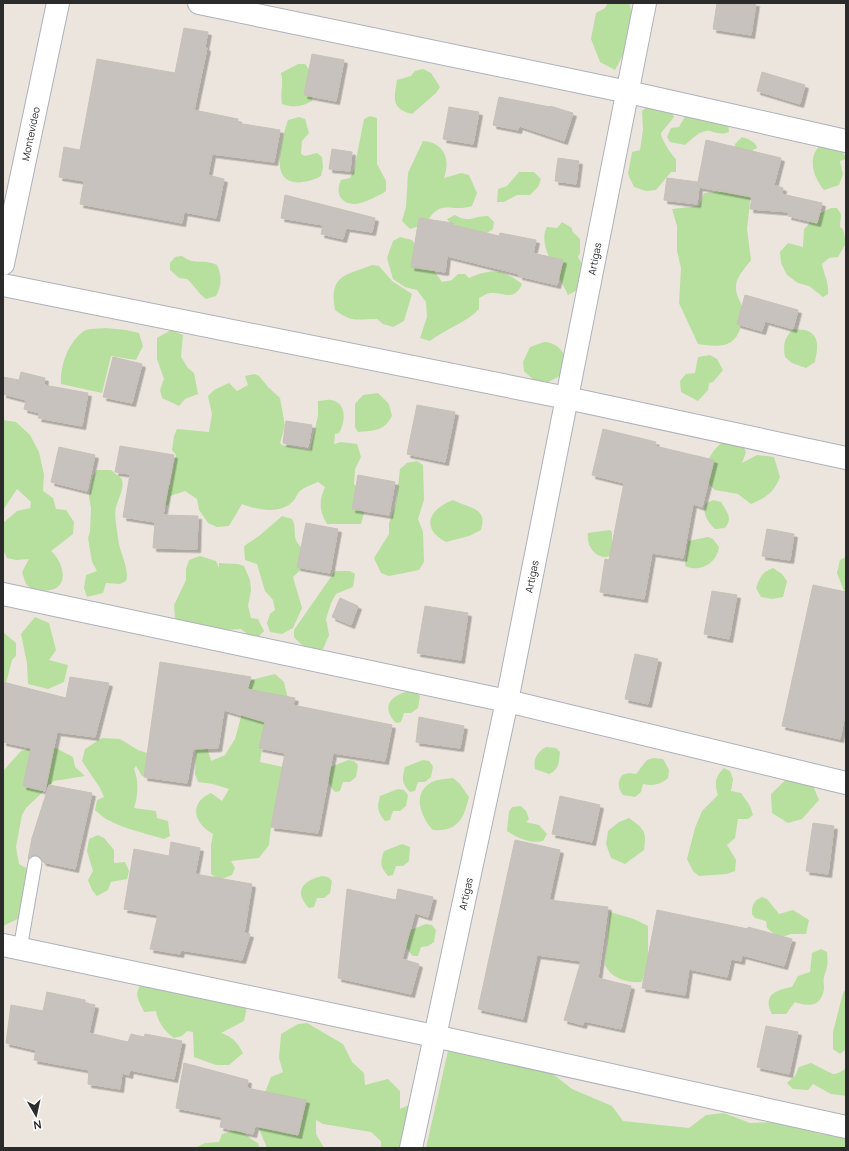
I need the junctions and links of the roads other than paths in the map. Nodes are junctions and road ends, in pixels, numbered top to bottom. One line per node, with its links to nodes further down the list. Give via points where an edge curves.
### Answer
1 (58, 3): 6 (street, Montevideo)
2 (199, 3): 4 (street)
3 (645, 3): 4 (street, Artigas)
4 (628, 92): 5 (street); 8 (street, Artigas)
5 (846, 141)
6 (3, 264)
7 (3, 286): 8 (street)
8 (567, 398): 9 (street); 11 (street, Artigas)
9 (846, 458)
10 (3, 594): 11 (street)
11 (507, 702): 12 (street); 15 (street, Artigas)
12 (846, 784)
13 (35, 864): 14 (lane)
14 (11, 947): 15 (street)
15 (434, 1036): 16 (street); 17 (street, Artigas)
16 (846, 1127)
17 (411, 1148)

